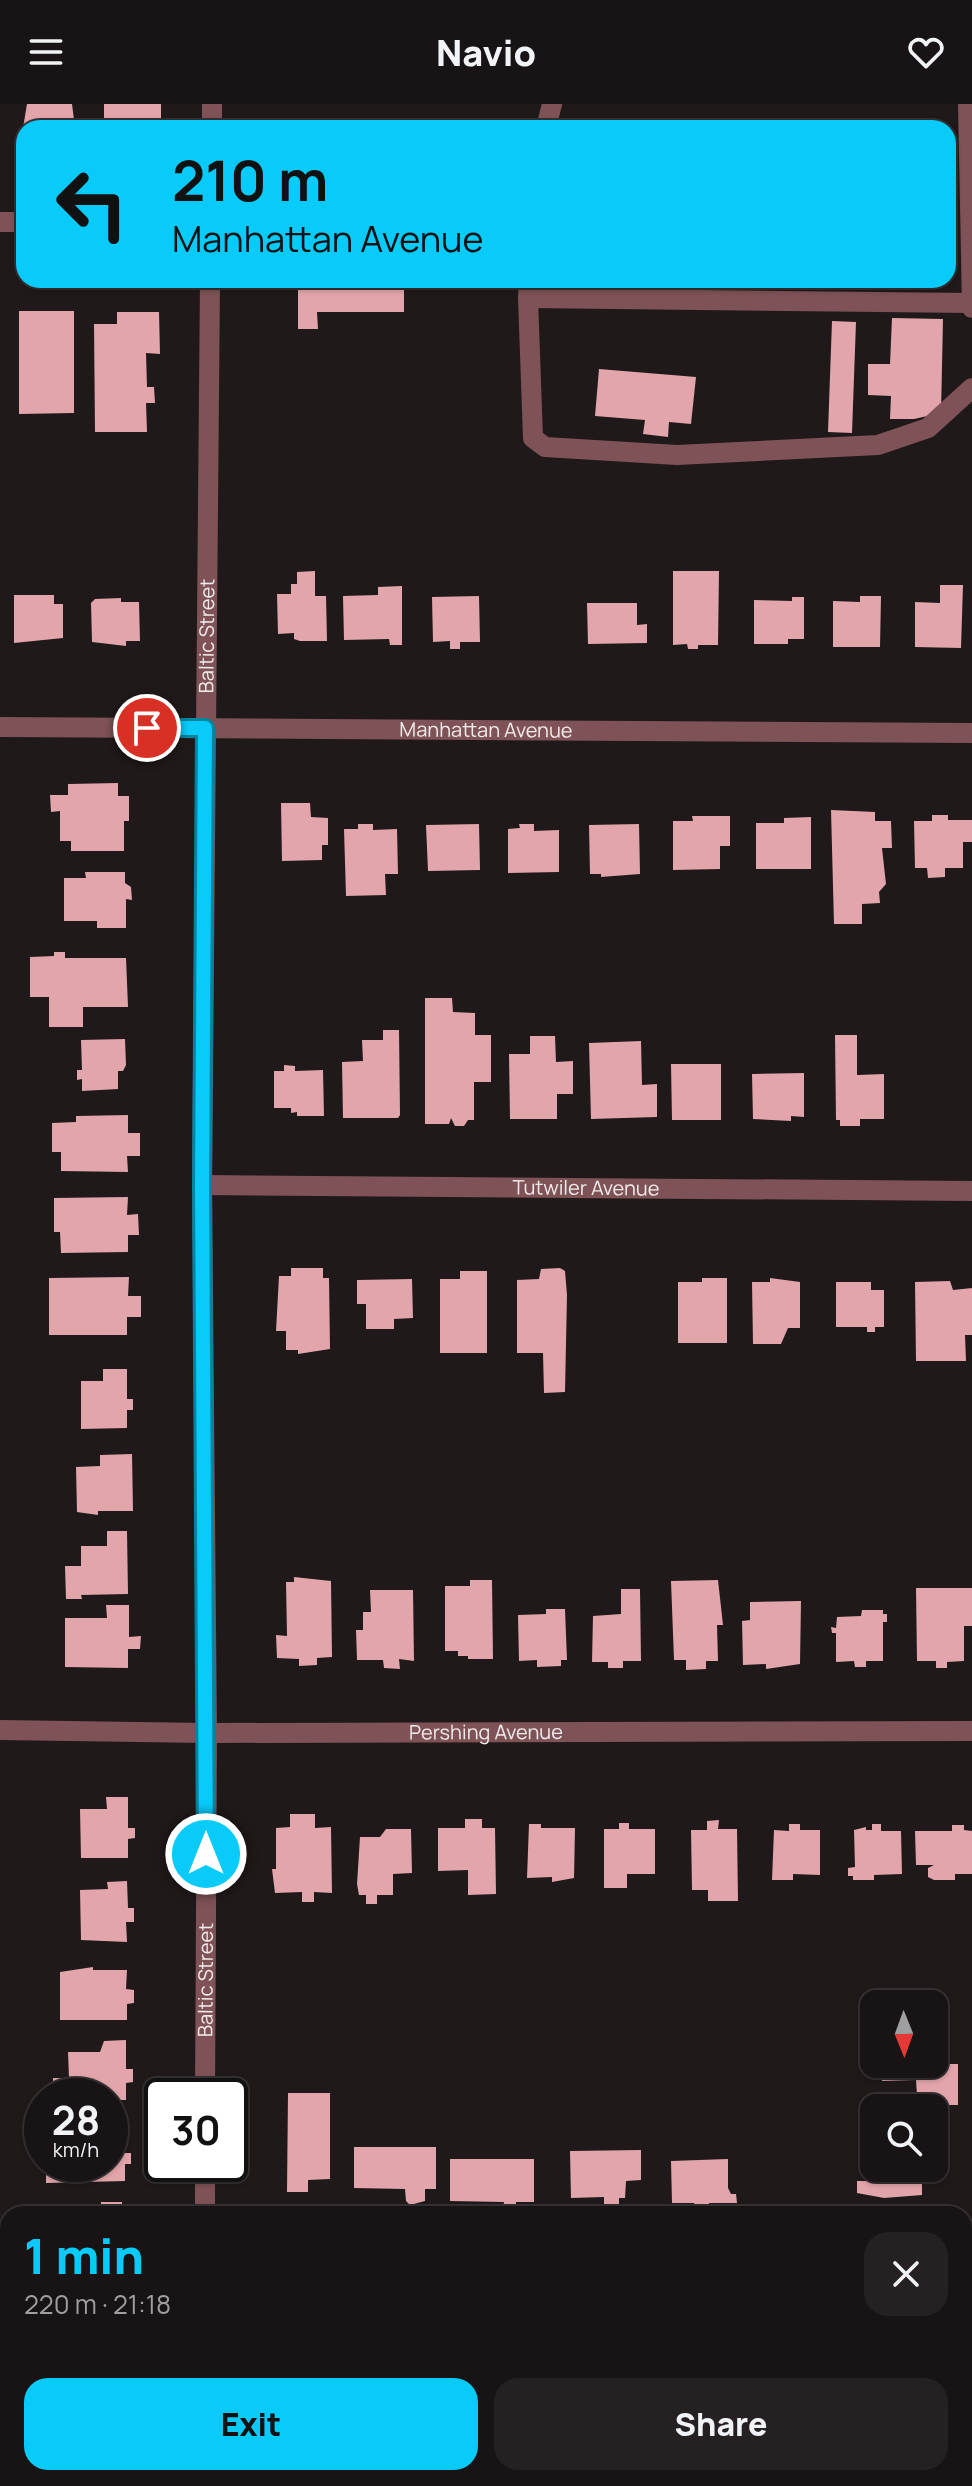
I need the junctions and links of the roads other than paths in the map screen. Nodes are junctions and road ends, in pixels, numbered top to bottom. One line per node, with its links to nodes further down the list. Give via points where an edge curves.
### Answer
1 (968, 104): 4 (street)
2 (210, 288): 7 (street, Baltic Street)
3 (529, 289): 4 (street); 5 (street, via 533,438 545,447 677,455 878,445 928,428)
4 (972, 305)
5 (972, 388)
6 (0, 727): 7 (street, Manhattan Avenue)
7 (205, 728): 8 (street, Manhattan Avenue); 9 (street, Baltic Street)
8 (972, 733)
9 (202, 1185): 10 (street, Tutwiler Avenue); 13 (street, Baltic Street)
10 (972, 1191)
11 (0, 1730): 13 (street, Pershing Avenue)
12 (972, 1731): 13 (street, Pershing Avenue)
13 (207, 1733): 14 (street, Baltic Street)
14 (205, 2078)
15 (205, 2182): 16 (street)
16 (205, 2206)

